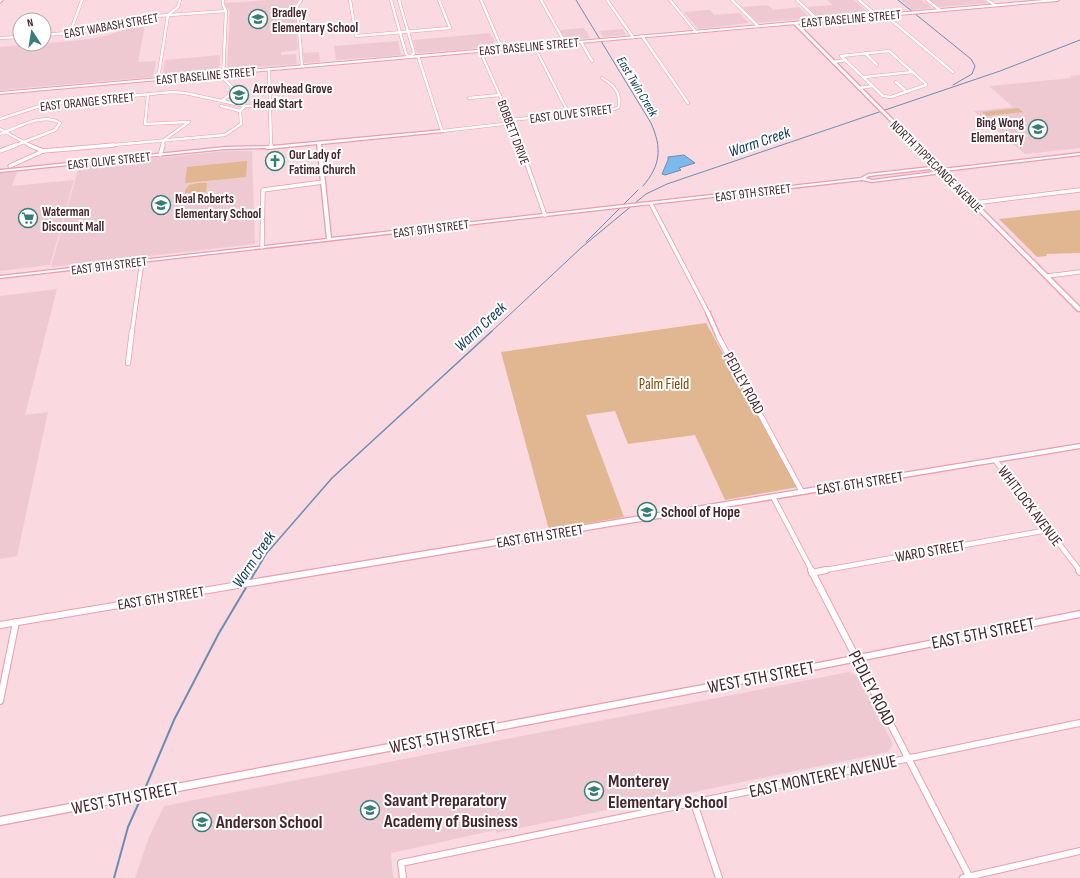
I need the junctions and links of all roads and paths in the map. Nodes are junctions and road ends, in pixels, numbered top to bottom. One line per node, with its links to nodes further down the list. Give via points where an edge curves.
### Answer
1 (82, 0): 32 (street)
2 (180, 0): 23 (street, via 178,7)
3 (223, 0): 22 (street)
4 (301, 0): 50 (street, via 297,6)
5 (350, 0): 30 (street, via 356,36)
6 (392, 0): 30 (street)
7 (399, 0): 29 (street)
8 (440, 0): 29 (street, via 450,28)
9 (481, 0): 41 (street)
10 (542, 0): 39 (street)
11 (607, 0): 36 (street)
12 (670, 0): 31 (street)
13 (732, 0): 28 (street)
14 (796, 0): 26 (street)
15 (859, 0): 25 (street)
16 (927, 0): 21 (street)
17 (987, 0): 20 (street)
18 (1050, 0): 19 (main road, EAST BASELINE STREET); 20 (main road, EAST BASELINE STREET)
19 (1057, 0)
20 (995, 5): 21 (main road, EAST BASELINE STREET)
21 (940, 10): 24 (main road, EAST BASELINE STREET)
22 (226, 11): 23 (street, EAST WABASH STREET); 54 (street)
23 (168, 15): 32 (street, EAST WABASH STREET, via 132,19); 57 (street)
24 (885, 15): 25 (main road, EAST BASELINE STREET); 53 (street)
25 (877, 16): 26 (main road, EAST BASELINE STREET)
26 (819, 21): 27 (main road, EAST BASELINE STREET)
27 (795, 23): 28 (main road, EAST BASELINE STREET); 48 (street, NORTH TIPPECANOE AVENUE)
28 (758, 26): 31 (main road, EAST BASELINE STREET)
29 (408, 31): 30 (street); 45 (street, via 414,52)
30 (400, 32): 45 (street, via 406,54)
31 (696, 32): 34 (main road, EAST BASELINE STREET)
32 (70, 33): 33 (street, EAST WABASH STREET)
33 (52, 34)
34 (642, 36): 36 (main road, EAST BASELINE STREET); 67 (street)
35 (12, 37): 37 (street)
36 (633, 37): 38 (main road, EAST BASELINE STREET)
37 (0, 38)
38 (581, 42): 39 (main road, EAST BASELINE STREET); 47 (street)
39 (565, 43): 40 (main road, EAST BASELINE STREET)
40 (534, 46): 41 (main road, EAST BASELINE STREET); 72 (street)
41 (502, 49): 42 (main road, EAST BASELINE STREET)
42 (480, 51): 44 (main road, EAST BASELINE STREET); 64 (street, BOBBETT DRIVE)
43 (865, 53): 46 (street, via 841,56); 49 (street); 52 (street, via 889,51)
44 (418, 56): 45 (main road, EAST BASELINE STREET); 76 (street)
45 (410, 57): 50 (main road, EAST BASELINE STREET)
46 (846, 60): 48 (street); 55 (street)
47 (592, 61)
48 (833, 62): 60 (street, NORTH TIPPECANOE AVENUE)
49 (877, 65)
50 (302, 66): 51 (main road, EAST BASELINE STREET)
51 (269, 69): 54 (main road, EAST BASELINE STREET); 68 (street)
52 (913, 72): 55 (street); 61 (street, via 926,85)
53 (953, 72)
54 (223, 73): 57 (main road, EAST BASELINE STREET); 66 (street, via 224,80 232,87 229,95)
55 (864, 77): 59 (street)
56 (602, 78): 72 (street, EAST OLIVE STREET, via 617,88 619,107)
57 (158, 79): 62 (main road, EAST BASELINE STREET)
58 (896, 82): 61 (street)
59 (873, 86): 60 (street); 61 (street, via 887,97)
60 (859, 88): 88 (street, NORTH TIPPECANOE AVENUE)
61 (907, 92)
62 (0, 93)
63 (148, 94): 66 (street, EAST ORANGE STREET, via 186,93); 73 (street, EAST ORANGE STREET, via 46,104); 79 (street, via 145,124 189,122)
64 (500, 95): 65 (street); 74 (street, BOBBETT DRIVE)
65 (469, 98)
66 (222, 100): 70 (street, EAST ORANGE STREET)
67 (688, 102)
68 (269, 105): 70 (street, EAST ORANGE STREET); 82 (street)
69 (222, 106): 71 (street)
70 (245, 106): 71 (street)
71 (240, 111): 79 (street, via 241,124 229,133)
72 (569, 114): 74 (street, EAST OLIVE STREET)
73 (0, 119)
74 (511, 122): 76 (street, EAST OLIVE STREET); 94 (street, BOBBETT DRIVE)
75 (0, 129): 77 (street)
76 (442, 131): 81 (street, EAST OLIVE STREET)
77 (6, 132): 78 (street); 80 (street); 80 (street, via 40,120 53,119 60,122 60,126 55,130)
78 (0, 134)
79 (164, 140): 84 (street); 86 (street)
80 (23, 142): 83 (street); 84 (street)
81 (319, 143): 82 (street, EAST OLIVE STREET); 90 (street)
82 (271, 148): 86 (street, EAST OLIVE STREET)
83 (0, 151)
84 (43, 151): 87 (street)
85 (1080, 154): 88 (street, EAST 9TH STREET)
86 (160, 155): 89 (street, EAST OLIVE STREET)
87 (10, 166)
88 (939, 170): 92 (street, NORTH TIPPECANOE AVENUE); 93 (street, EAST 9TH STREET, via 935,173 872,181 862,179)
89 (0, 171)
90 (324, 182): 95 (street); 96 (street, via 263,190)
91 (1080, 190): 92 (street)
92 (974, 203): 99 (street, NORTH TIPPECANOE AVENUE)
93 (651, 204): 94 (street, EAST 9TH STREET); 102 (street)
94 (545, 215): 95 (street, EAST 9TH STREET)
95 (329, 239): 96 (street, EAST 9TH STREET)
96 (262, 247): 97 (street, EAST 9TH STREET)
97 (142, 261): 100 (street, EAST 9TH STREET); 104 (street)
98 (1080, 272): 99 (street)
99 (1047, 276): 101 (street, NORTH TIPPECANOE AVENUE)
100 (0, 277)
101 (1080, 310)
102 (708, 313): 103 (street)
103 (719, 338): 107 (street, PEDLEY ROAD)
104 (128, 363)
105 (1080, 446): 106 (street, EAST 6TH STREET)
106 (995, 460): 107 (street, EAST 6TH STREET); 109 (street, WHITLOCK AVENUE)
107 (802, 492): 108 (street, EAST 6TH STREET)
108 (773, 497): 111 (street, PEDLEY ROAD); 112 (street, EAST 6TH STREET)
109 (1048, 530): 110 (street, WHITLOCK AVENUE); 111 (street, WARD STREET)
110 (1080, 572)
111 (812, 573): 117 (street, PEDLEY ROAD)
112 (262, 581): 114 (street, EAST 6TH STREET)
113 (1080, 614): 116 (street, EAST 5TH STREET)
114 (16, 622): 115 (street, EAST 6TH STREET); 118 (street)
115 (0, 625)
116 (886, 652): 117 (street, WEST 5TH STREET)
117 (856, 658): 120 (street, PEDLEY ROAD); 122 (street, WEST 5TH STREET)
118 (0, 701)
119 (1080, 723): 120 (street, EAST MONTEREY AVENUE)
120 (908, 759): 121 (street, EAST MONTEREY AVENUE); 126 (street, PEDLEY ROAD)
121 (694, 803): 124 (street, EAST MONTEREY AVENUE, via 401,863); 125 (street)
122 (0, 821)
123 (1080, 851): 126 (street)
124 (403, 878)
125 (719, 878)
126 (968, 878)

